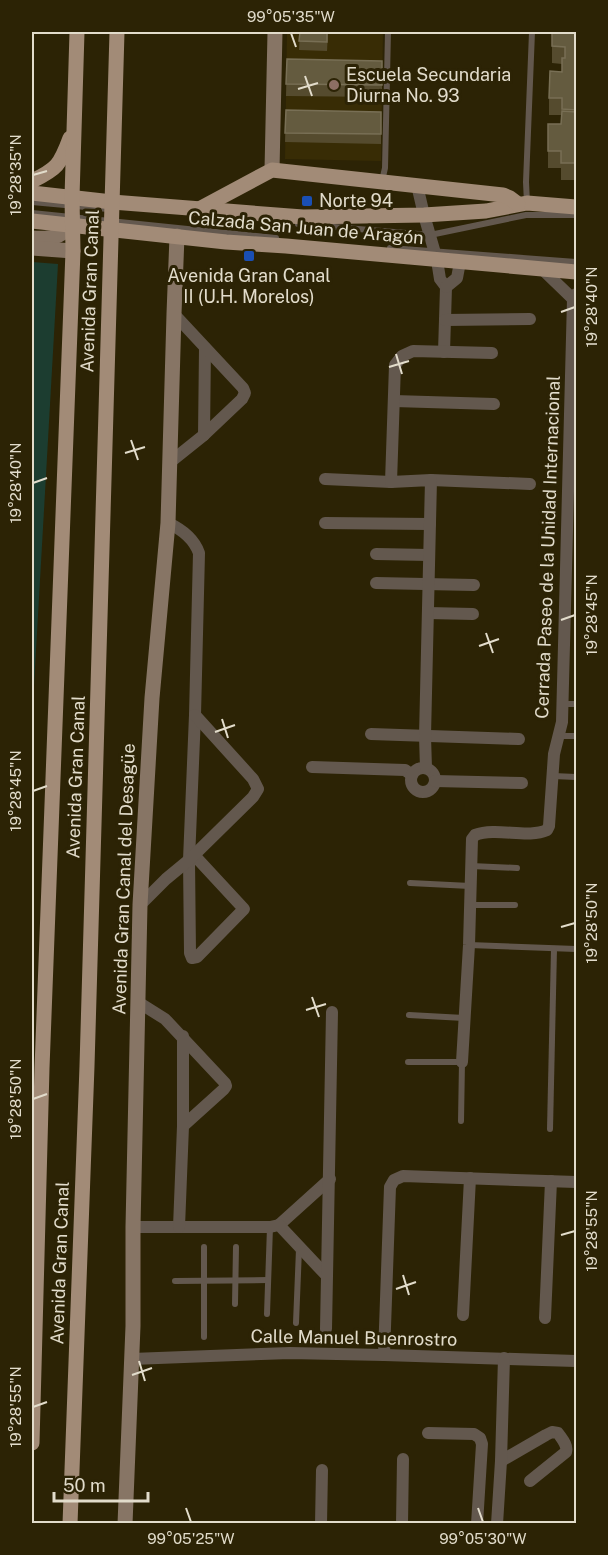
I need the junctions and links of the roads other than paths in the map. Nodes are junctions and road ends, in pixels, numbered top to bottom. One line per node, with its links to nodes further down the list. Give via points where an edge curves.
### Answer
1 (77, 32): 6 (main road, Avenida Gran Canal)
2 (117, 32): 18 (main road, Avenida Gran Canal)
3 (275, 32): 7 (street)
4 (388, 32): 9 (lane)
5 (532, 32): 13 (lane)
6 (75, 124): 8 (main road, via 64,156 52,171); 16 (main road, Avenida Gran Canal)
7 (272, 170): 9 (main road); 15 (main road)
8 (32, 181)
9 (382, 181): 10 (main road)
10 (417, 185): 13 (main road, via 503,195); 19 (street)
11 (32, 192): 16 (main road, Calzada San Juan de Aragón)
12 (32, 202): 16 (lane)
13 (523, 204): 14 (main road, Calzada San Juan de Aragón); 19 (main road, Calzada San Juan de Aragón, via 486,212)
14 (576, 207)
15 (199, 210): 18 (main road, Calzada San Juan de Aragón); 19 (main road, Calzada San Juan de Aragón, via 303,217)
16 (72, 211): 17 (lane); 18 (main road, Calzada San Juan de Aragón); 18 (main road, Calzada San Juan de Aragón); 21 (main road, Calzada San Juan de Aragón); 26 (street, via 66,231 50,239); 28 (main road)
17 (32, 213)
18 (112, 215): 22 (lane); 25 (main road, Calzada San Juan de Aragón); 29 (lane); 129 (main road, Avenida Gran Canal)
19 (424, 215): 24 (street)
20 (576, 215): 24 (lane, via 526,215)
21 (32, 220)
22 (271, 222)
23 (294, 224): 24 (lane)
24 (430, 235): 29 (street)
25 (177, 236): 29 (main road, Calzada San Juan de Aragón); 36 (street, Avenida Gran Canal del Desagüe)
26 (32, 238)
27 (32, 248): 28 (street)
28 (73, 251): 124 (main road)
29 (436, 256): 30 (main road, Calzada San Juan de Aragón); 31 (lane); 34 (street)
30 (460, 262): 32 (main road, Calzada San Juan de Aragón); 34 (street, via 457,278)
31 (576, 262)
32 (542, 269): 33 (main road, Calzada San Juan de Aragón); 35 (street, Cerrada Paseo de la Unidad Internacional)
33 (576, 272)
34 (446, 291): 38 (street)
35 (575, 296): 50 (street, Cerrada Paseo de la Unidad Internacional)
36 (174, 314): 39 (street); 45 (street, Avenida Gran Canal del Desagüe)
37 (530, 319): 38 (street)
38 (445, 320): 40 (street)
39 (205, 348): 44 (street); 44 (street, via 245,393)
40 (444, 352): 41 (street); 42 (street, via 413,351 398,360)
41 (492, 353)
42 (394, 401): 43 (street); 48 (street)
43 (494, 404)
44 (204, 435): 45 (street)
45 (169, 463): 51 (street, Avenida Gran Canal del Desagüe)
46 (325, 479): 48 (street)
47 (431, 480): 48 (street); 49 (street); 53 (street)
48 (391, 482)
49 (530, 484)
50 (572, 488): 61 (street, Cerrada Paseo de la Unidad Internacional)
51 (168, 523): 63 (street, via 180,529 199,553); 81 (street, Avenida Gran Canal del Desagüe, via 152,698)
52 (325, 523): 53 (street)
53 (430, 524): 55 (street)
54 (376, 554): 55 (street)
55 (429, 555): 57 (street)
56 (376, 583): 57 (street)
57 (429, 585): 58 (street); 59 (street)
58 (474, 585)
59 (428, 613): 60 (street); 65 (street)
60 (473, 614)
61 (563, 704): 62 (lane); 66 (street, Cerrada Paseo de la Unidad Internacional)
62 (576, 704)
63 (195, 716): 76 (street); 76 (street, via 258,789)
64 (371, 734): 65 (street)
65 (425, 736): 68 (street); 70 (street)
66 (559, 736): 67 (lane); 72 (street, Cerrada Paseo de la Unidad Internacional)
67 (576, 736)
68 (519, 739)
69 (312, 767): 71 (street, via 405,770)
70 (426, 768): 71 (street); 74 (street, via 433,772)
71 (412, 774): 74 (street, via 411,783 420,791 432,788)
72 (553, 776): 73 (lane); 77 (street, Cerrada Paseo de la Unidad Internacional, via 547,830 475,835)
73 (576, 777)
74 (435, 780): 75 (street)
75 (522, 783)
76 (191, 857): 76 (street, via 244,909 195,958 190,953); 81 (street)
77 (471, 866): 78 (lane); 80 (street)
78 (517, 868)
79 (410, 883): 80 (lane)
80 (470, 886): 82 (street)
81 (140, 905): 87 (street, Avenida Gran Canal del Desagüe)
82 (470, 905): 83 (lane); 84 (street)
83 (515, 905)
84 (469, 945): 85 (lane); 90 (street)
85 (554, 949): 86 (lane); 96 (lane)
86 (576, 949)
87 (138, 1002): 91 (street, via 165,1018); 102 (street, Avenida Gran Canal del Desagüe)
88 (332, 1012): 98 (street)
89 (409, 1015): 90 (lane)
90 (465, 1018): 93 (street)
91 (183, 1036): 95 (street); 95 (street, via 226,1086)
92 (408, 1062): 93 (lane)
93 (462, 1062): 94 (lane)
94 (461, 1121)
95 (183, 1126): 103 (street)
96 (550, 1129)
97 (470, 1178): 99 (street); 114 (street); 119 (street, via 403,1176 390,1186)
98 (330, 1179): 101 (street); 107 (street)
99 (551, 1182): 100 (street); 115 (street)
100 (576, 1182)
101 (275, 1226): 103 (street); 104 (street); 110 (lane)
102 (133, 1227): 103 (street); 121 (street, Avenida Gran Canal del Desagüe)
103 (179, 1227)
104 (300, 1246): 107 (street); 116 (lane)
105 (204, 1247): 109 (lane)
106 (236, 1247): 108 (lane)
107 (326, 1275): 117 (street)
108 (235, 1279): 109 (lane); 110 (lane); 112 (lane)
109 (204, 1280): 111 (lane); 118 (lane)
110 (268, 1280): 113 (lane)
111 (175, 1281)
112 (235, 1304)
113 (267, 1314)
114 (463, 1315)
115 (545, 1318)
116 (296, 1323)
117 (326, 1329)
118 (204, 1337)
119 (384, 1354): 120 (street, Calle Manuel Buenrostro); 121 (street, Calle Manuel Buenrostro)
120 (504, 1358): 122 (street, Calle Manuel Buenrostro); 126 (street)
121 (132, 1359): 130 (street, Avenida Gran Canal del Desagüe)
122 (576, 1361)
123 (428, 1433): 133 (street, via 474,1434 480,1438)
124 (32, 1443)
125 (403, 1459): 132 (street)
126 (501, 1461): 128 (street, via 552,1432 558,1433 566,1452); 134 (street)
127 (322, 1470): 131 (street)
128 (530, 1481)
129 (70, 1524)
130 (125, 1524)
131 (321, 1524)
132 (402, 1524)
133 (477, 1524)
134 (496, 1524)

